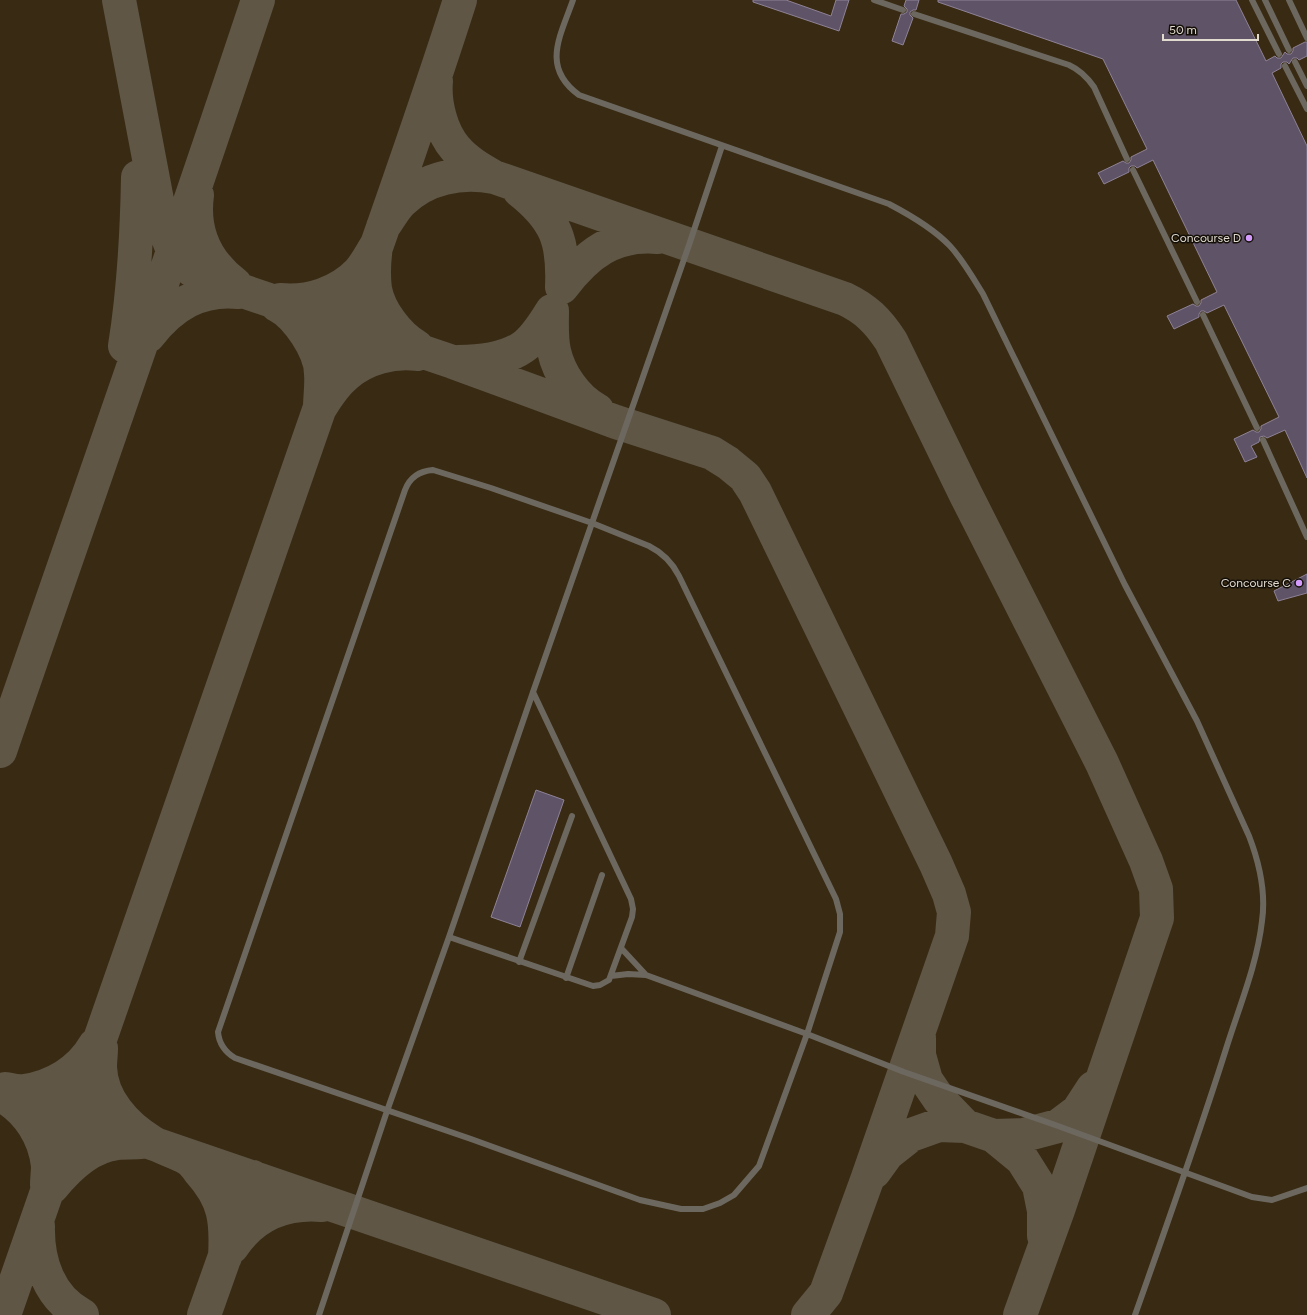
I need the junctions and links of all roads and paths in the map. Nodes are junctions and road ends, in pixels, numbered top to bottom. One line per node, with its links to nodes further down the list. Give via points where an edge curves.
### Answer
1 (573, 0): 15 (lane, via 558,42 556,57 557,68 570,88 589,99)
2 (874, 0): 6 (lane)
3 (1252, 0): 10 (lane)
4 (1265, 0): 9 (lane)
5 (1289, 0): 8 (lane)
6 (903, 10)
7 (914, 14): 16 (lane, via 1069,65 1081,72 1094,87)
8 (1307, 38)
9 (1289, 50)
10 (1279, 54)
11 (1295, 62): 13 (lane)
12 (1285, 66): 14 (lane)
13 (1307, 86)
14 (1307, 109)
15 (722, 146): 22 (lane); 35 (lane, via 888,204 935,233 959,257 984,294 1125,585 1196,721 1249,836 1263,897 1262,922 1255,959)
16 (1127, 159)
17 (1133, 170): 18 (lane)
18 (1197, 302)
19 (1203, 315): 20 (lane)
20 (1256, 428)
21 (1263, 440): 23 (lane)
22 (592, 524): 24 (lane); 33 (lane, via 657,550 675,568 833,891 840,914 840,932); 34 (lane, via 433,470 412,477 405,490 218,1032 222,1046 236,1058)
23 (1307, 537)
24 (533, 692): 27 (lane); 28 (lane, via 631,899 632,917)
25 (572, 816): 29 (lane)
26 (602, 875): 32 (lane)
27 (449, 937): 29 (lane); 34 (lane)
28 (621, 948): 30 (lane); 31 (lane)
29 (519, 962): 32 (lane)
30 (646, 975): 31 (lane); 33 (lane)
31 (611, 976): 32 (lane, via 606,983 593,986)
32 (566, 978)
33 (807, 1034): 34 (lane, via 759,1166 734,1195 703,1209 681,1209 640,1200); 35 (lane, via 904,1072)
34 (387, 1111): 37 (lane)
35 (1185, 1173): 36 (lane, via 1266,1200 1279,1199); 38 (lane)
36 (1307, 1188)
37 (319, 1315)
38 (1135, 1315)

